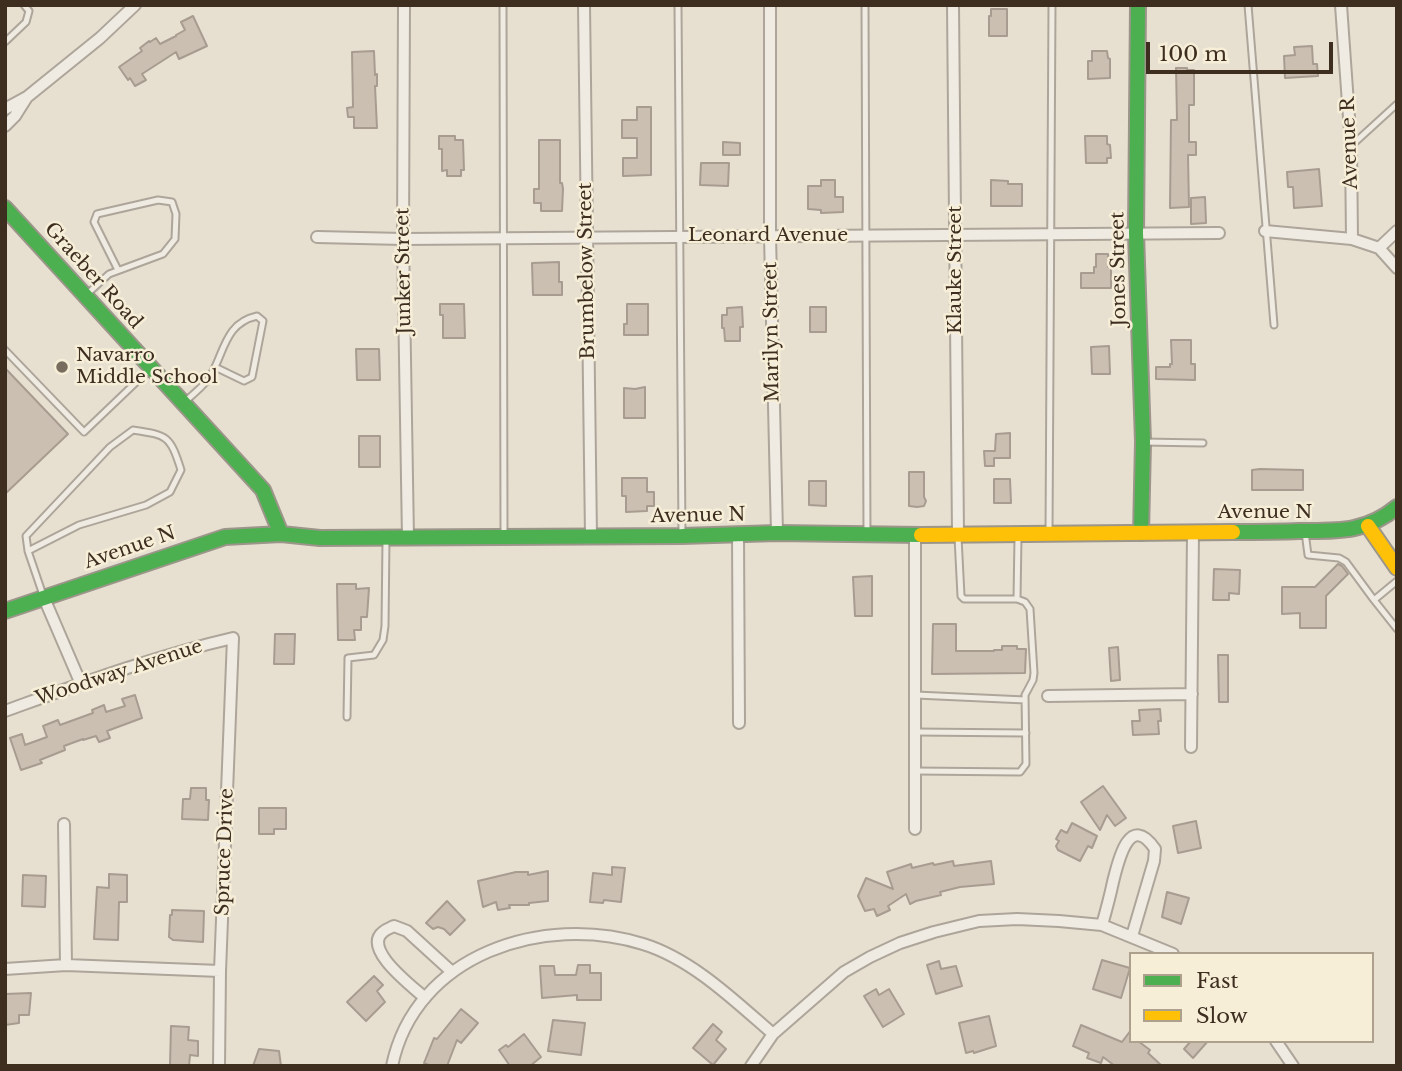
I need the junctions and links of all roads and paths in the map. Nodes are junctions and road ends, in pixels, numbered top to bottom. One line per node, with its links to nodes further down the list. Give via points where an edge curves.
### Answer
1 (24, 5): 14 (lane, via 29,11 26,22)
2 (135, 5): 15 (street)
3 (404, 5): 33 (street, Junker Street)
4 (503, 5): 32 (lane)
5 (584, 5): 30 (street, Brumbelow Street)
6 (678, 5): 31 (lane)
7 (770, 5): 28 (street, Marilyn Street)
8 (865, 5): 26 (lane)
9 (953, 5): 27 (street, Klauke Street)
10 (1052, 5): 25 (lane)
11 (1138, 5): 23 (street, Jones Street)
12 (1248, 5): 21 (lane)
13 (1341, 5): 19 (street, Avenue R)
14 (5, 42)
15 (27, 97): 17 (street); 18 (street)
16 (1397, 104): 19 (lane)
17 (5, 109)
18 (5, 125)
19 (1351, 146): 34 (street, Avenue R)
20 (5, 208): 38 (street, Graeber Road)
21 (1265, 231): 34 (street); 39 (lane)
22 (1397, 231): 35 (street)
23 (1136, 233): 24 (street, Leonard Avenue); 25 (street, Leonard Avenue); 44 (street, Jones Street)
24 (1219, 233)
25 (1051, 234): 27 (street, Leonard Avenue); 51 (lane)
26 (866, 235): 27 (street, Leonard Avenue); 28 (street, Leonard Avenue); 58 (lane)
27 (955, 235): 55 (street, Klauke Street)
28 (770, 236): 31 (street, Leonard Avenue); 50 (street, Marilyn Street)
29 (317, 237): 33 (street, Leonard Avenue)
30 (587, 237): 31 (street, Leonard Avenue); 32 (street, Leonard Avenue); 59 (street, Brumbelow Street)
31 (680, 237): 60 (lane)
32 (503, 238): 33 (street, Leonard Avenue); 61 (lane)
33 (403, 239): 63 (street, Junker Street)
34 (1352, 239): 35 (street)
35 (1378, 248): 36 (street)
36 (1397, 268)
37 (118, 271): 37 (lane, via 163,254 169,247 176,214 172,201 97,214 94,222); 38 (lane)
38 (85, 296): 42 (street, Graeber Road)
39 (1274, 325)
40 (5, 350): 42 (lane, via 84,432)
41 (215, 367): 41 (lane, via 237,326 257,316 263,321 252,377 244,381); 43 (lane)
42 (151, 368): 43 (street, Graeber Road)
43 (184, 404): 53 (street, Graeber Road, via 263,490)
44 (1143, 442): 45 (lane); 52 (street, Jones Street)
45 (1203, 443)
46 (1397, 507): 47 (street, Avenue N)
47 (1368, 526): 49 (street, Avenue N); 65 (street)
48 (1193, 532): 49 (street, Avenue N); 52 (street, Avenue N); 74 (street)
49 (1305, 532): 69 (lane, via 1308,555 1346,562)
50 (777, 533): 57 (street, Avenue N); 58 (street, Avenue N)
51 (1049, 533): 52 (street, Avenue N); 56 (street, Avenue N)
52 (1141, 533)
53 (281, 534): 62 (street, Avenue N); 67 (street, Avenue N, via 225,537)
54 (915, 534): 55 (street, Avenue N); 58 (street, Avenue N); 75 (street)
55 (958, 534): 56 (street, Avenue N); 68 (lane, via 961,596)
56 (1018, 534): 68 (lane)
57 (738, 535): 60 (street, Avenue N); 80 (street)
58 (867, 535)
59 (591, 536): 60 (street, Avenue N); 61 (street, Avenue N)
60 (682, 536)
61 (504, 537): 63 (street, Avenue N)
62 (386, 538): 63 (street, Avenue N); 79 (lane, via 383,640 374,655 348,658)
63 (408, 538)
64 (28, 551): 64 (lane, via 79,525 146,505 170,492 181,470 170,443 160,434 133,430 110,447 26,536); 67 (lane)
65 (1397, 568)
66 (1397, 581): 69 (lane)
67 (44, 598): 70 (street, Avenue N); 73 (street)
68 (1017, 599): 77 (lane, via 1030,609 1034,673)
69 (1374, 600): 71 (lane)
70 (5, 611)
71 (1397, 629)
72 (233, 638): 73 (street, Woodway Avenue); 92 (street, Spruce Drive)
73 (81, 684): 78 (street, Woodway Avenue)
74 (1192, 694): 76 (street); 83 (street)
75 (915, 695): 77 (lane); 81 (street)
76 (1048, 696)
77 (1025, 700): 82 (lane)
78 (5, 711)
79 (347, 717)
80 (739, 723)
81 (915, 732): 82 (lane); 84 (street)
82 (1026, 733): 84 (lane, via 1026,764 1020,772)
83 (1191, 747)
84 (915, 771): 86 (street)
85 (64, 824): 90 (street)
86 (915, 829)
87 (1102, 925): 88 (street); 88 (street, via 1121,850 1129,839 1140,836 1155,849); 95 (street, via 1017,919 979,921 934,932 880,952 844,972)
88 (1132, 936): 89 (street)
89 (1168, 952)
90 (66, 965): 91 (street); 92 (street)
91 (5, 969)
92 (220, 971): 97 (street, Spruce Drive)
93 (452, 972): 94 (street); 94 (street, via 407,930 394,926 383,932 378,949 384,959); 95 (street, via 499,946 536,937 612,937 666,953 698,972)
94 (425, 998): 98 (street, via 408,1024)
95 (773, 1034): 99 (street)
96 (1277, 1043): 100 (street)
97 (219, 1066)
98 (392, 1066)
99 (751, 1066)
100 (1293, 1066)

